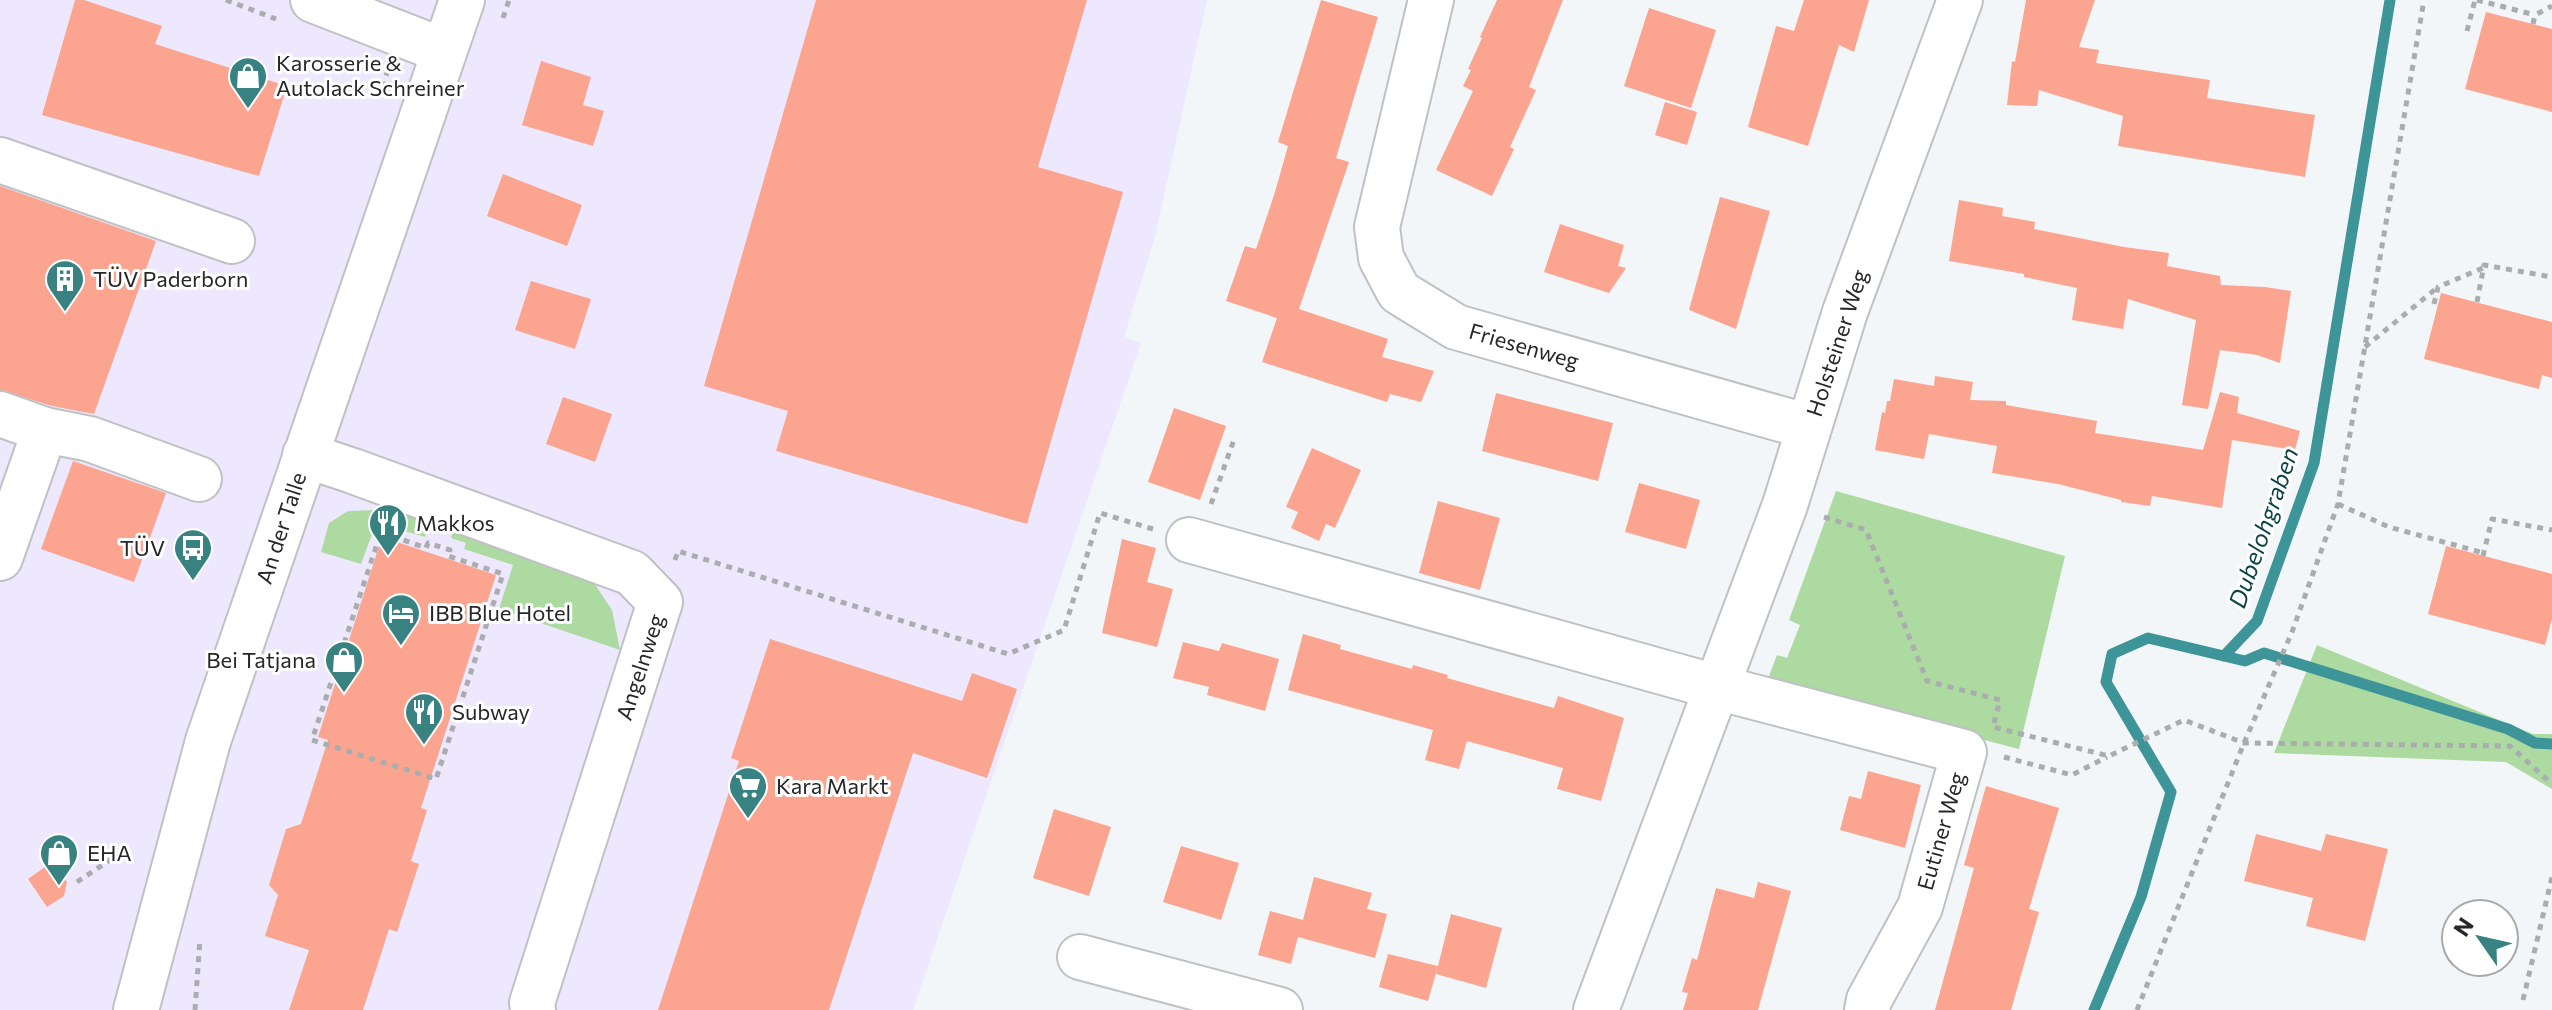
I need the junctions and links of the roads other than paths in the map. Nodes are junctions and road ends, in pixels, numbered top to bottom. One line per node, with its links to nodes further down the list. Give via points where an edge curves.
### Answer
1 (313, 0): 5 (street)
2 (462, 0): 5 (street, An der Talle)
3 (1431, 0): 9 (street, Friesenweg, via 1377,227 1381,258 1399,292 1456,327)
4 (1960, 0): 9 (street, Holsteiner Weg, via 1845,312)
5 (444, 51): 11 (street, An der Talle)
6 (0, 160): 7 (street)
7 (232, 241)
8 (0, 414): 10 (street)
9 (1809, 427): 15 (street, Holsteiner Weg)
10 (45, 430): 12 (street, via 90,439); 14 (street)
11 (305, 455): 17 (street, An der Talle, via 208,741); 18 (street, Angelnweg, via 632,573 660,602)
12 (199, 479)
13 (1193, 542): 15 (street)
14 (0, 558)
15 (1716, 687): 20 (street, Holsteiner Weg); 21 (street, Eutiner Weg, via 1964,752 1920,907)
16 (1080, 957): 19 (street)
17 (136, 1010)
18 (533, 1010)
19 (1280, 1010)
20 (1596, 1010)
21 (1867, 1010)

